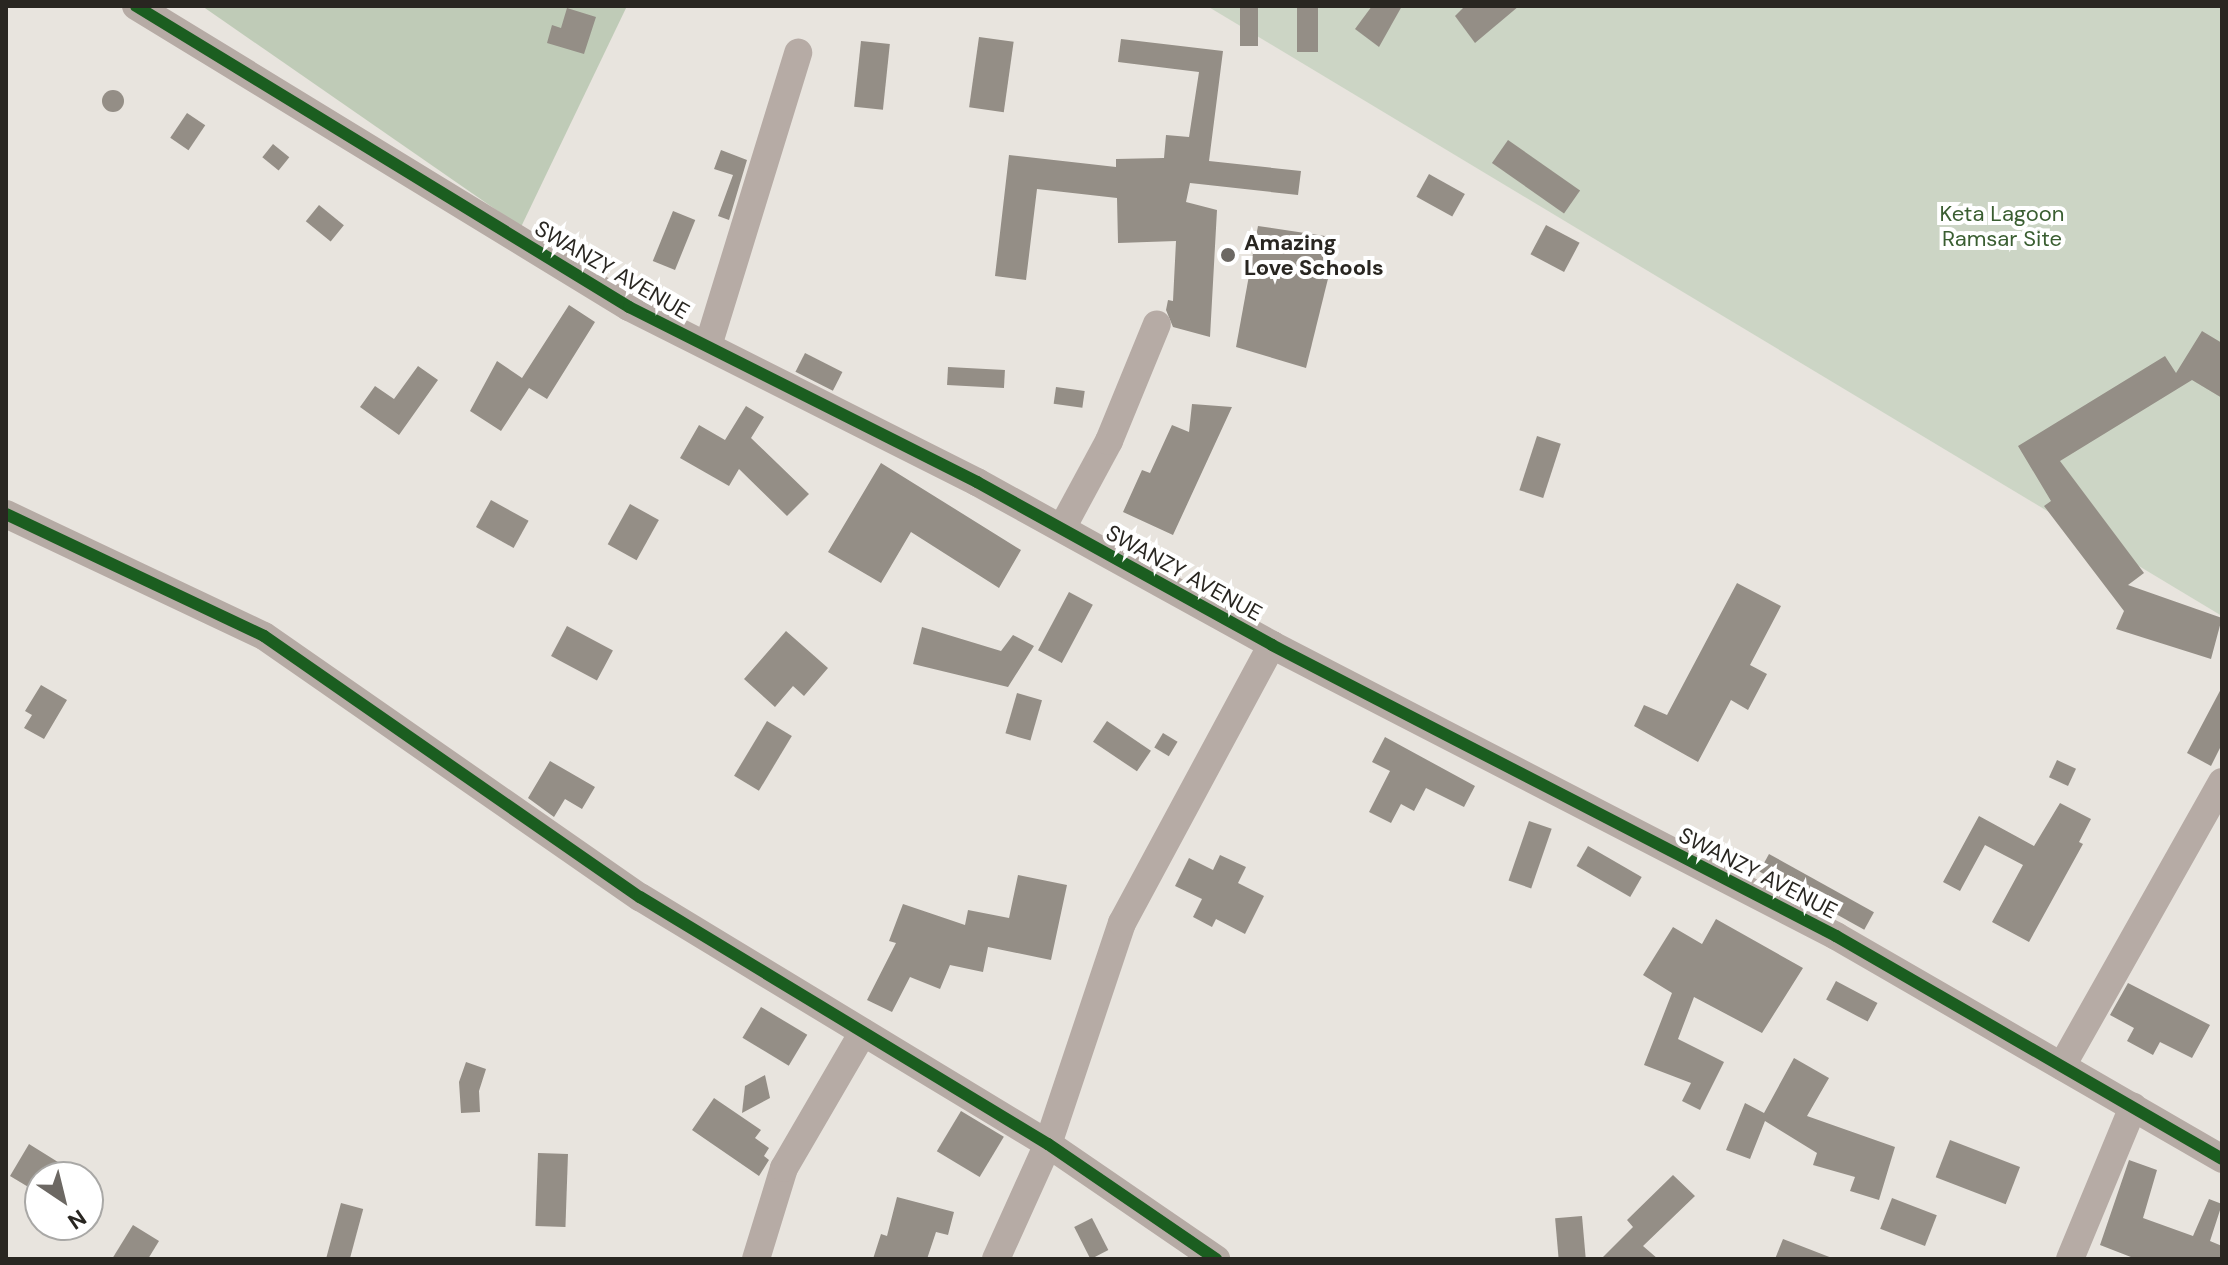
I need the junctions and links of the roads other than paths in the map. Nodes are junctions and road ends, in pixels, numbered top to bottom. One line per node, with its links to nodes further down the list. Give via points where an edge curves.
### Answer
1 (136, 6): 4 (street, SWANZY AVENUE, via 629,307)
2 (798, 53): 4 (street)
3 (1157, 324): 6 (street, via 1109,441)
4 (708, 346): 6 (street, SWANZY AVENUE)
5 (6, 514): 9 (street, via 264,636 640,897)
6 (1062, 528): 7 (street, SWANZY AVENUE)
7 (1272, 645): 10 (street, SWANZY AVENUE, via 1836,936); 12 (street, via 1122,923)
8 (2222, 782): 10 (street)
9 (863, 1032): 12 (street); 14 (street, via 784,1168)
10 (2062, 1066): 11 (street, SWANZY AVENUE)
11 (2133, 1107): 13 (street, SWANZY AVENUE); 17 (street)
12 (1048, 1144): 15 (street); 16 (street)
13 (2222, 1159)
14 (756, 1259)
15 (996, 1259)
16 (1216, 1259)
17 (2070, 1259)

